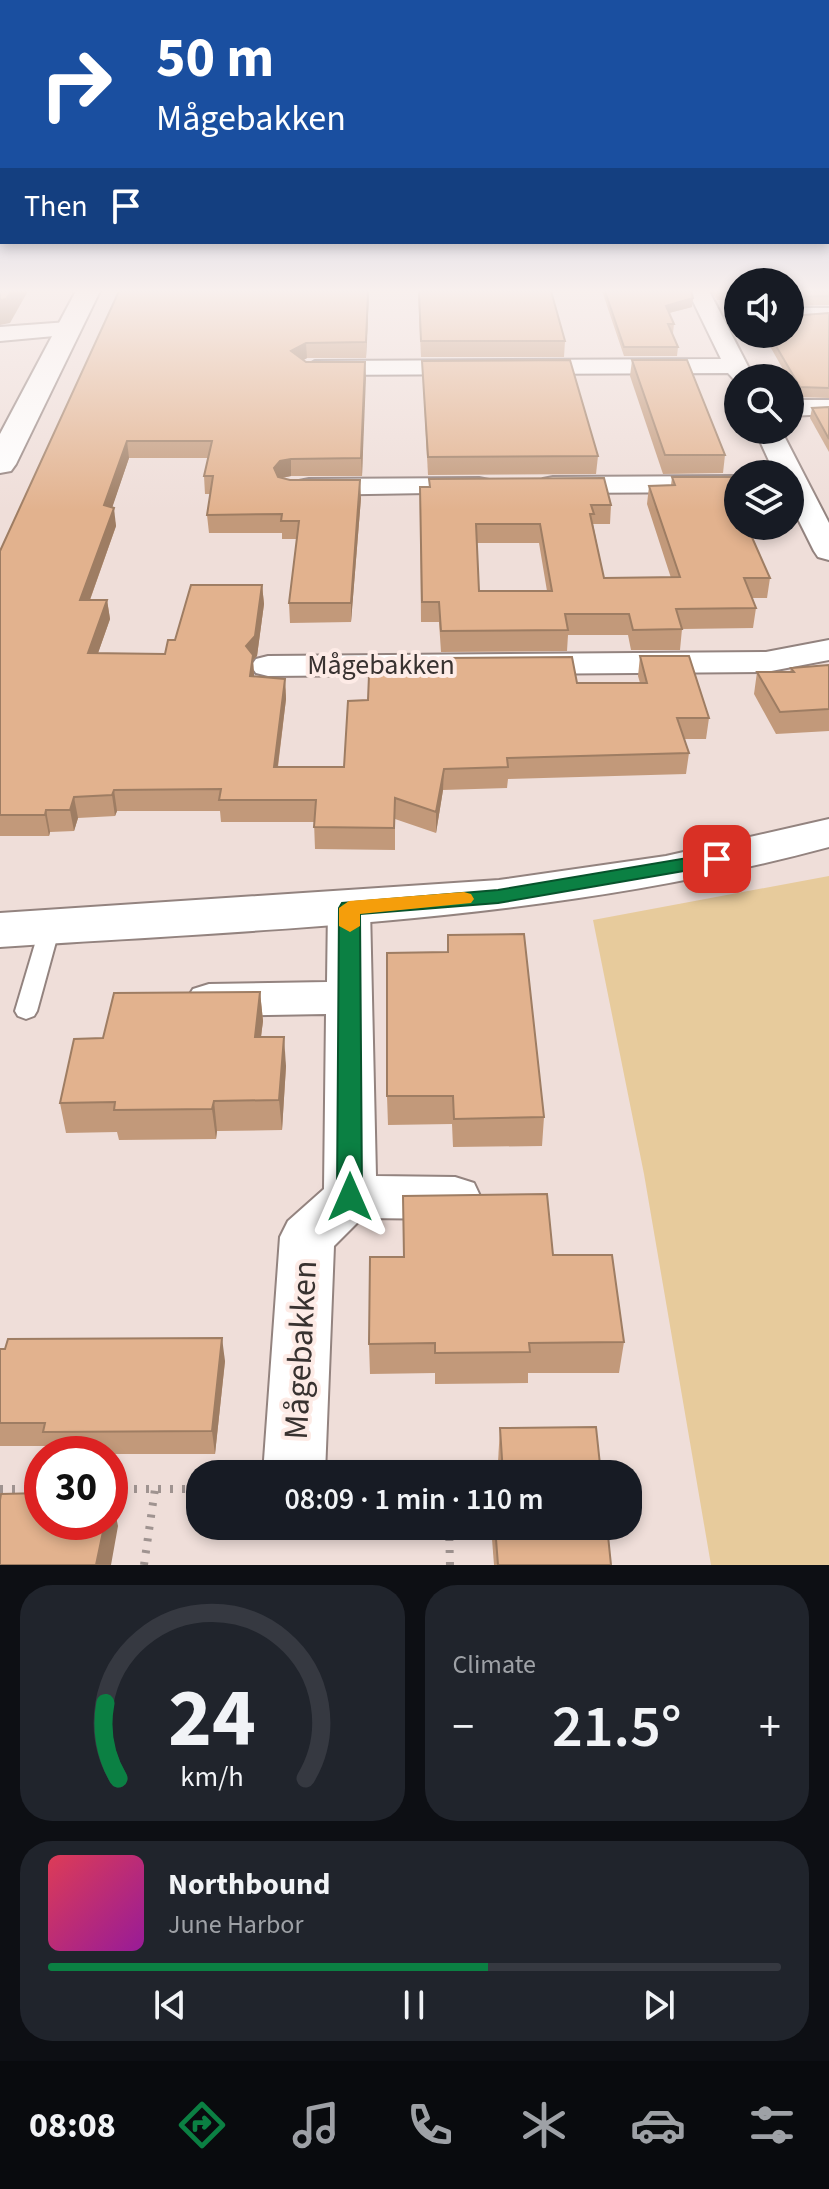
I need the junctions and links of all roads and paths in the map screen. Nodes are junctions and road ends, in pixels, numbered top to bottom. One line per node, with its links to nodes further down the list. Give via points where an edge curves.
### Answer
1 (50, 364): 6 (street)
2 (307, 368): 3 (street)
3 (724, 372)
4 (829, 407): 5 (street)
5 (804, 408)
6 (0, 464)
7 (724, 484): 9 (street)
8 (499, 486): 10 (street)
9 (531, 486)
10 (292, 487)
11 (804, 502): 12 (street)
12 (826, 542)
13 (829, 650): 14 (street, Mågebakken, via 766,662)
14 (268, 666)
15 (829, 833): 16 (street, via 593,883)
16 (349, 908): 18 (street); 20 (street)
17 (0, 916): 18 (street)
18 (71, 925): 19 (street); 22 (lane)
19 (0, 930)
20 (350, 998): 21 (street); 23 (street)
21 (168, 1000)
22 (26, 1011)
23 (350, 1197): 24 (street); 25 (street, Mågebakken, via 307,1237)
24 (500, 1199)
25 (295, 1460)
26 (0, 1489): 27 (path)
27 (24, 1489)
28 (128, 1489): 29 (path)
29 (155, 1489): 30 (path); 32 (path)
30 (186, 1489)
31 (449, 1540): 33 (path)
32 (144, 1565)
33 (450, 1565)

